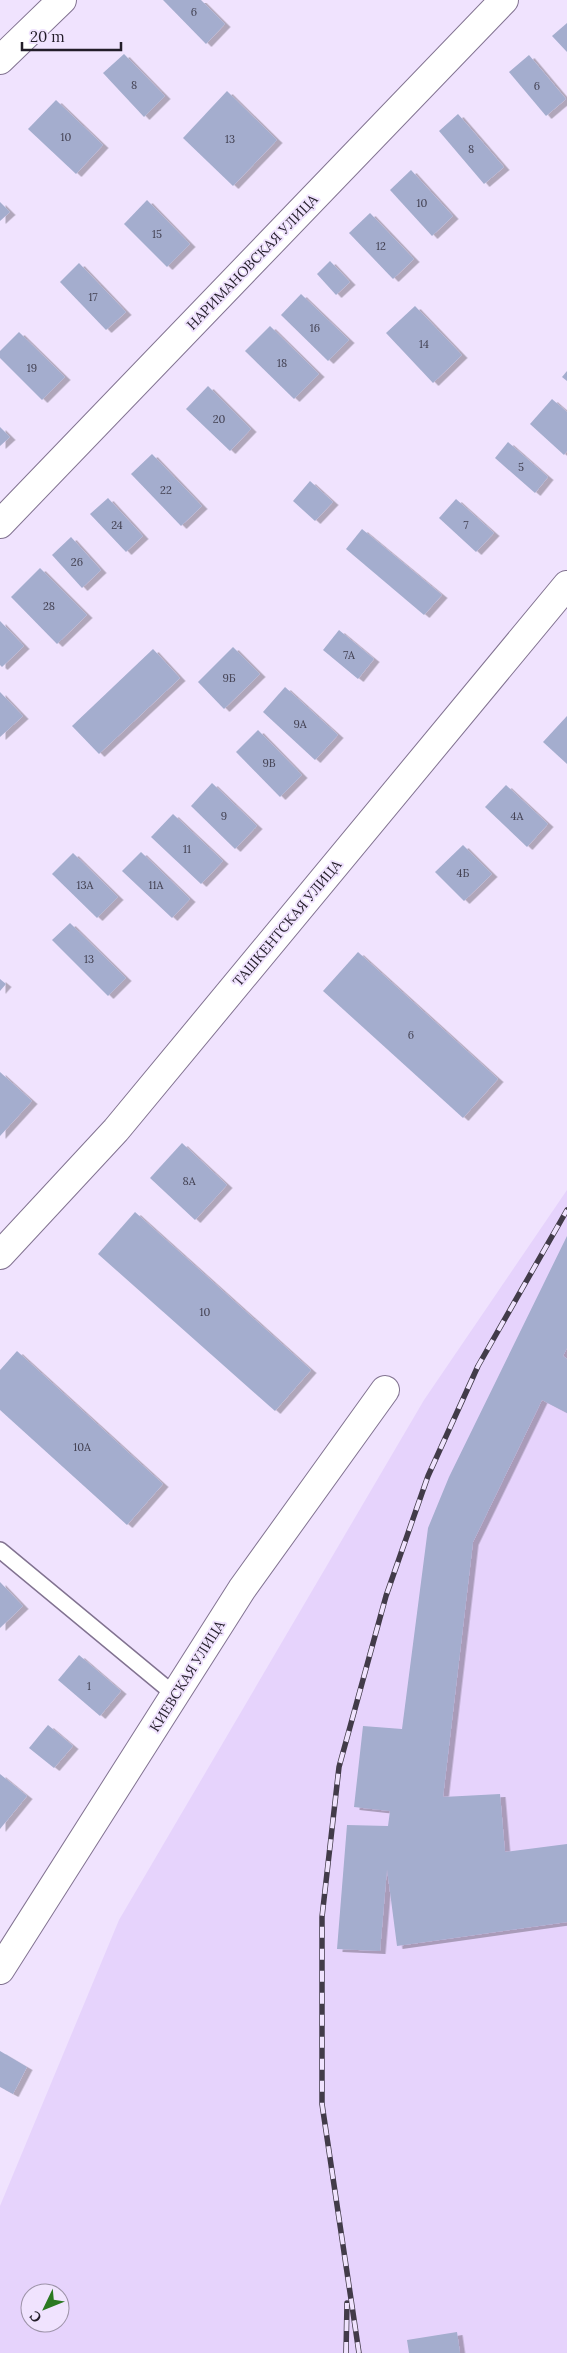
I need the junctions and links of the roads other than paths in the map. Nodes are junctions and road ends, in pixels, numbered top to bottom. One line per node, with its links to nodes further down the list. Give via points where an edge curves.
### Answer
1 (62, 0): 3 (street)
2 (504, 0): 4 (street, НАРИМАНОВСКАЯ УЛИЦА)
3 (0, 60)
4 (0, 524)
5 (567, 585): 6 (street, ТАШКЕНТСКАЯ УЛИЦА, via 116,1130)
6 (0, 1255)
7 (385, 1390): 9 (street, КИЕВСКАЯ УЛИЦА, via 242,1590)
8 (0, 1550): 9 (lane)
9 (175, 1696): 10 (street, КИЕВСКАЯ УЛИЦА)
10 (0, 1970)

